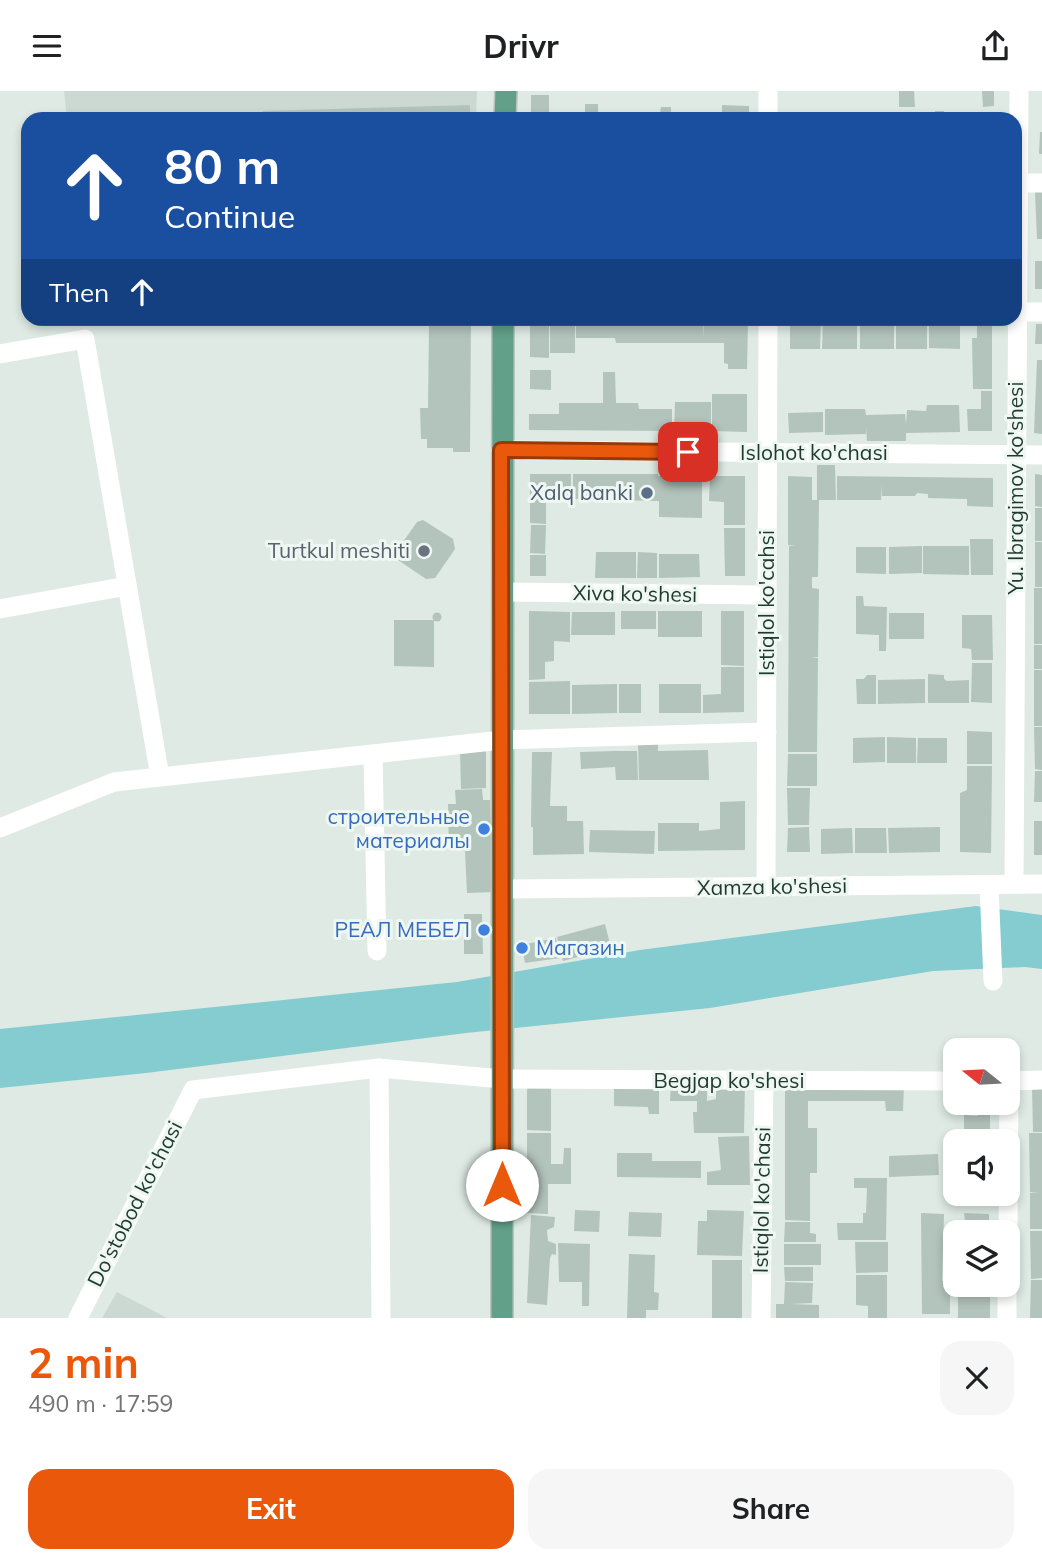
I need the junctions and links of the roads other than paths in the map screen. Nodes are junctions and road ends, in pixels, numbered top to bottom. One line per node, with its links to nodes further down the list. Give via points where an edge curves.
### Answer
1 (506, 91): 4 (main road)
2 (768, 91): 5 (street)
3 (1019, 91): 6 (street, Yu. Ibragimov ko'shesi)
4 (505, 112)
5 (768, 112)
6 (1018, 112)
7 (1022, 183): 8 (street)
8 (1042, 183)
9 (1022, 312): 10 (street)
10 (1042, 312)
11 (503, 326): 15 (main road)
12 (768, 326): 16 (street, Istiqlol ko'cahsi)
13 (1016, 326): 17 (street, Yu. Ibragimov ko'shesi)
14 (0, 354): 19 (street, via 85,339)
15 (501, 450): 16 (street, Islohot ko'chasi); 20 (main road)
16 (768, 453): 17 (street, Islohot ko'chasi); 21 (street, Istiqlol ko'cahsi)
17 (1016, 454): 18 (street, Islohot ko'chasi); 28 (street, Yu. Ibragimov ko'shesi)
18 (1042, 455)
19 (127, 586): 22 (street); 26 (street)
20 (502, 592): 21 (street, Xiva ko'shesi); 24 (main road)
21 (767, 595): 23 (street, Istiqlol ko'cahsi)
22 (0, 609)
23 (766, 732): 24 (street); 31 (street, Istiqlol ko'cahsi)
24 (502, 740): 25 (street); 32 (main road)
25 (373, 754): 26 (street); 33 (street)
26 (160, 777): 27 (street, via 114,782)
27 (0, 828)
28 (1014, 884): 29 (street, Xamza ko'shesi); 30 (street, Xamza ko'shesi)
29 (1042, 884)
30 (989, 885): 31 (street, Xamza ko'shesi); 34 (street)
31 (766, 887): 32 (street, Xamza ko'shesi)
32 (503, 889): 36 (main road)
33 (377, 951)
34 (993, 981)
35 (379, 1068): 36 (street, Begjap ko'shesi); 41 (street, Begjap ko'shesi); 46 (street)
36 (502, 1079): 38 (street, Begjap ko'shesi); 47 (main road)
37 (1042, 1080): 40 (street)
38 (764, 1081): 39 (street, Begjap ko'shesi); 48 (street, Istiqlol ko'chasi)
39 (943, 1081)
40 (1020, 1081)
41 (193, 1090): 45 (street, Do'stobod ko'chasi)
42 (1009, 1115): 43 (street)
43 (1008, 1220)
44 (1007, 1297): 49 (street)
45 (78, 1318)
46 (381, 1318)
47 (502, 1318)
48 (761, 1318)
49 (1007, 1318)

